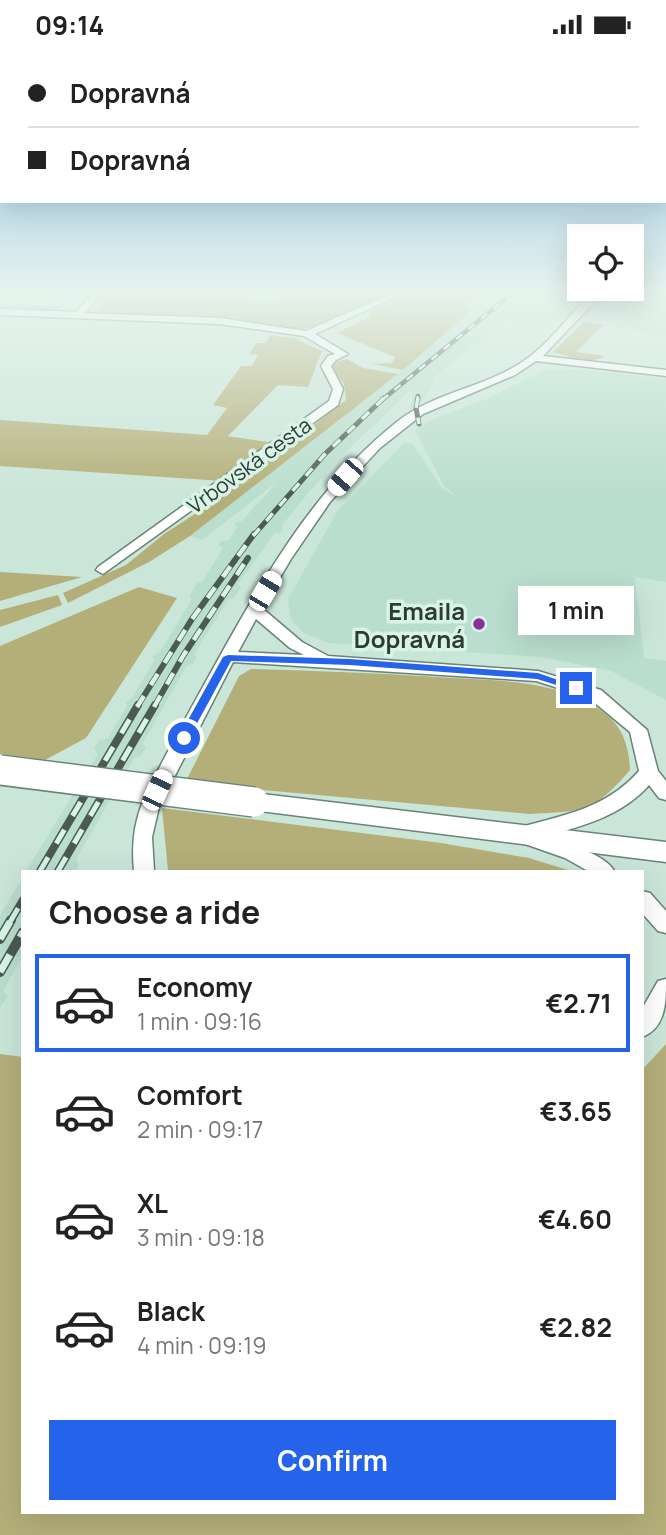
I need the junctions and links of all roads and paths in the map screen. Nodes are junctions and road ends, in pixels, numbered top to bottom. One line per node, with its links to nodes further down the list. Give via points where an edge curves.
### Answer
1 (330, 360): 5 (street, Vrbovská cesta, via 326,366 338,389 334,403)
2 (530, 360): 6 (street, via 405,421 306,521)
3 (555, 360): 4 (street)
4 (666, 373)
5 (103, 571)
6 (254, 609): 7 (street); 8 (street, via 296,645)
7 (228, 657): 8 (street); 14 (street, via 149,807 142,837)
8 (327, 661): 10 (street, via 538,676 595,694 638,730)
9 (0, 770): 12 (main road, bridge)
10 (649, 772): 11 (street); 12 (street, via 635,790 602,810)
11 (666, 794)
12 (518, 834): 13 (main road); 15 (street, via 572,853)
13 (666, 852)
14 (144, 870)
15 (602, 870)
16 (644, 901): 17 (street)
17 (666, 925)
18 (666, 988): 19 (street)
19 (644, 1025)

